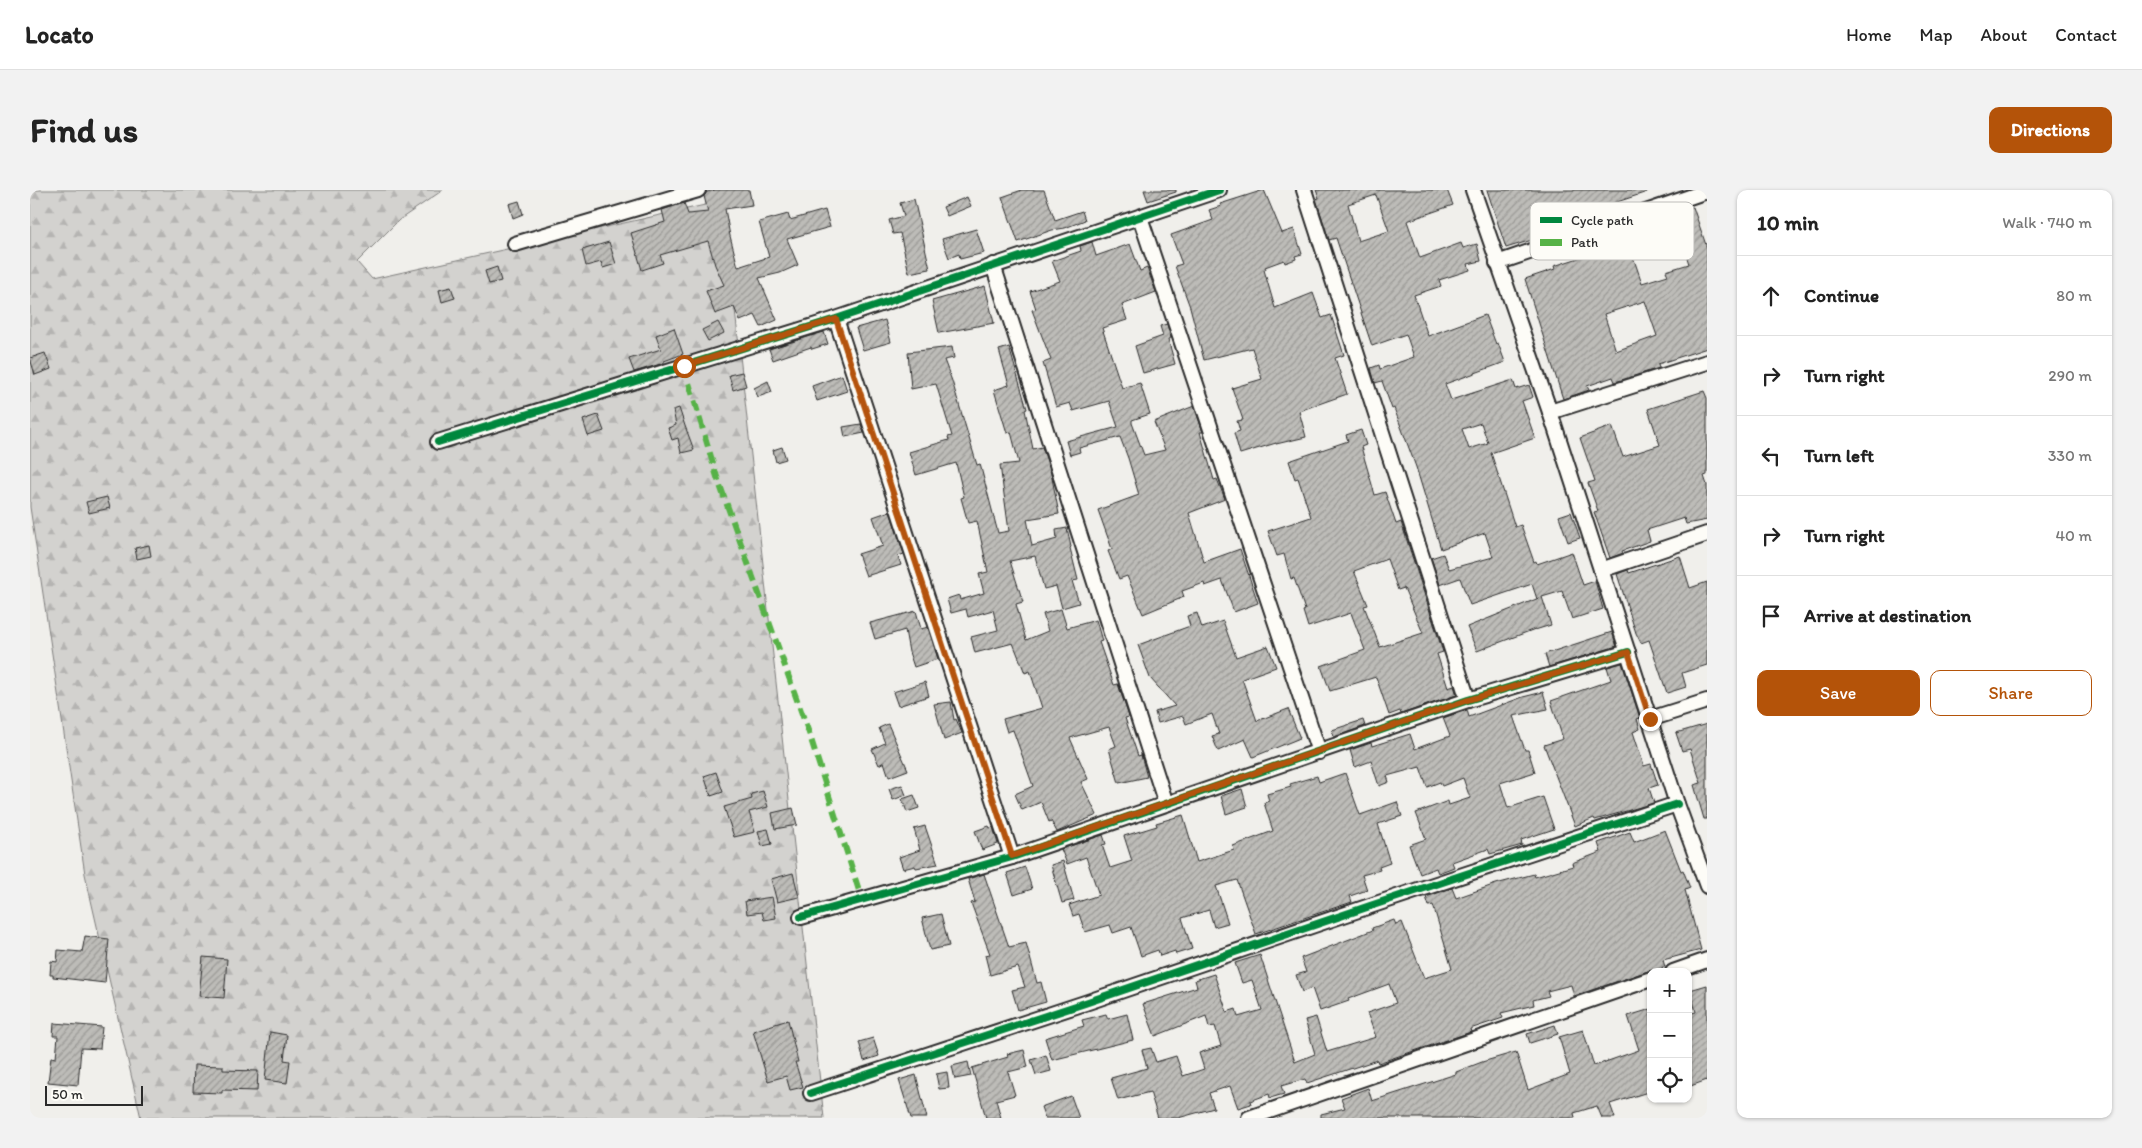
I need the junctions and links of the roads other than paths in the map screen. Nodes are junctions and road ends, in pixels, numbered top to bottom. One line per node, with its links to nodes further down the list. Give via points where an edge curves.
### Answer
1 (698, 190): 8 (street)
2 (1219, 190): 7 (street)
3 (1304, 190): 19 (street)
4 (1473, 190): 10 (street)
5 (1707, 191): 6 (street)
6 (1675, 202)
7 (1140, 217): 11 (street); 22 (street)
8 (515, 244)
9 (1530, 252): 10 (street)
10 (1497, 263): 14 (street)
11 (993, 266): 12 (street); 23 (street)
12 (836, 319): 15 (street); 25 (street)
13 (1707, 362): 14 (street)
14 (1550, 412): 17 (street)
15 (438, 442)
16 (1707, 534): 17 (street)
17 (1601, 570): 18 (street)
18 (1628, 652): 19 (street); 21 (street)
19 (1468, 700): 22 (street)
20 (1707, 701): 21 (street)
21 (1650, 719): 24 (street)
22 (1319, 752): 23 (street)
23 (1166, 804): 25 (street)
24 (1677, 804): 26 (street); 31 (street)
25 (1012, 856): 27 (street)
26 (1706, 881)
27 (801, 917)
28 (1707, 960): 29 (street)
29 (1684, 968)
30 (1647, 980): 32 (street)
31 (812, 1093)
32 (1249, 1118)

